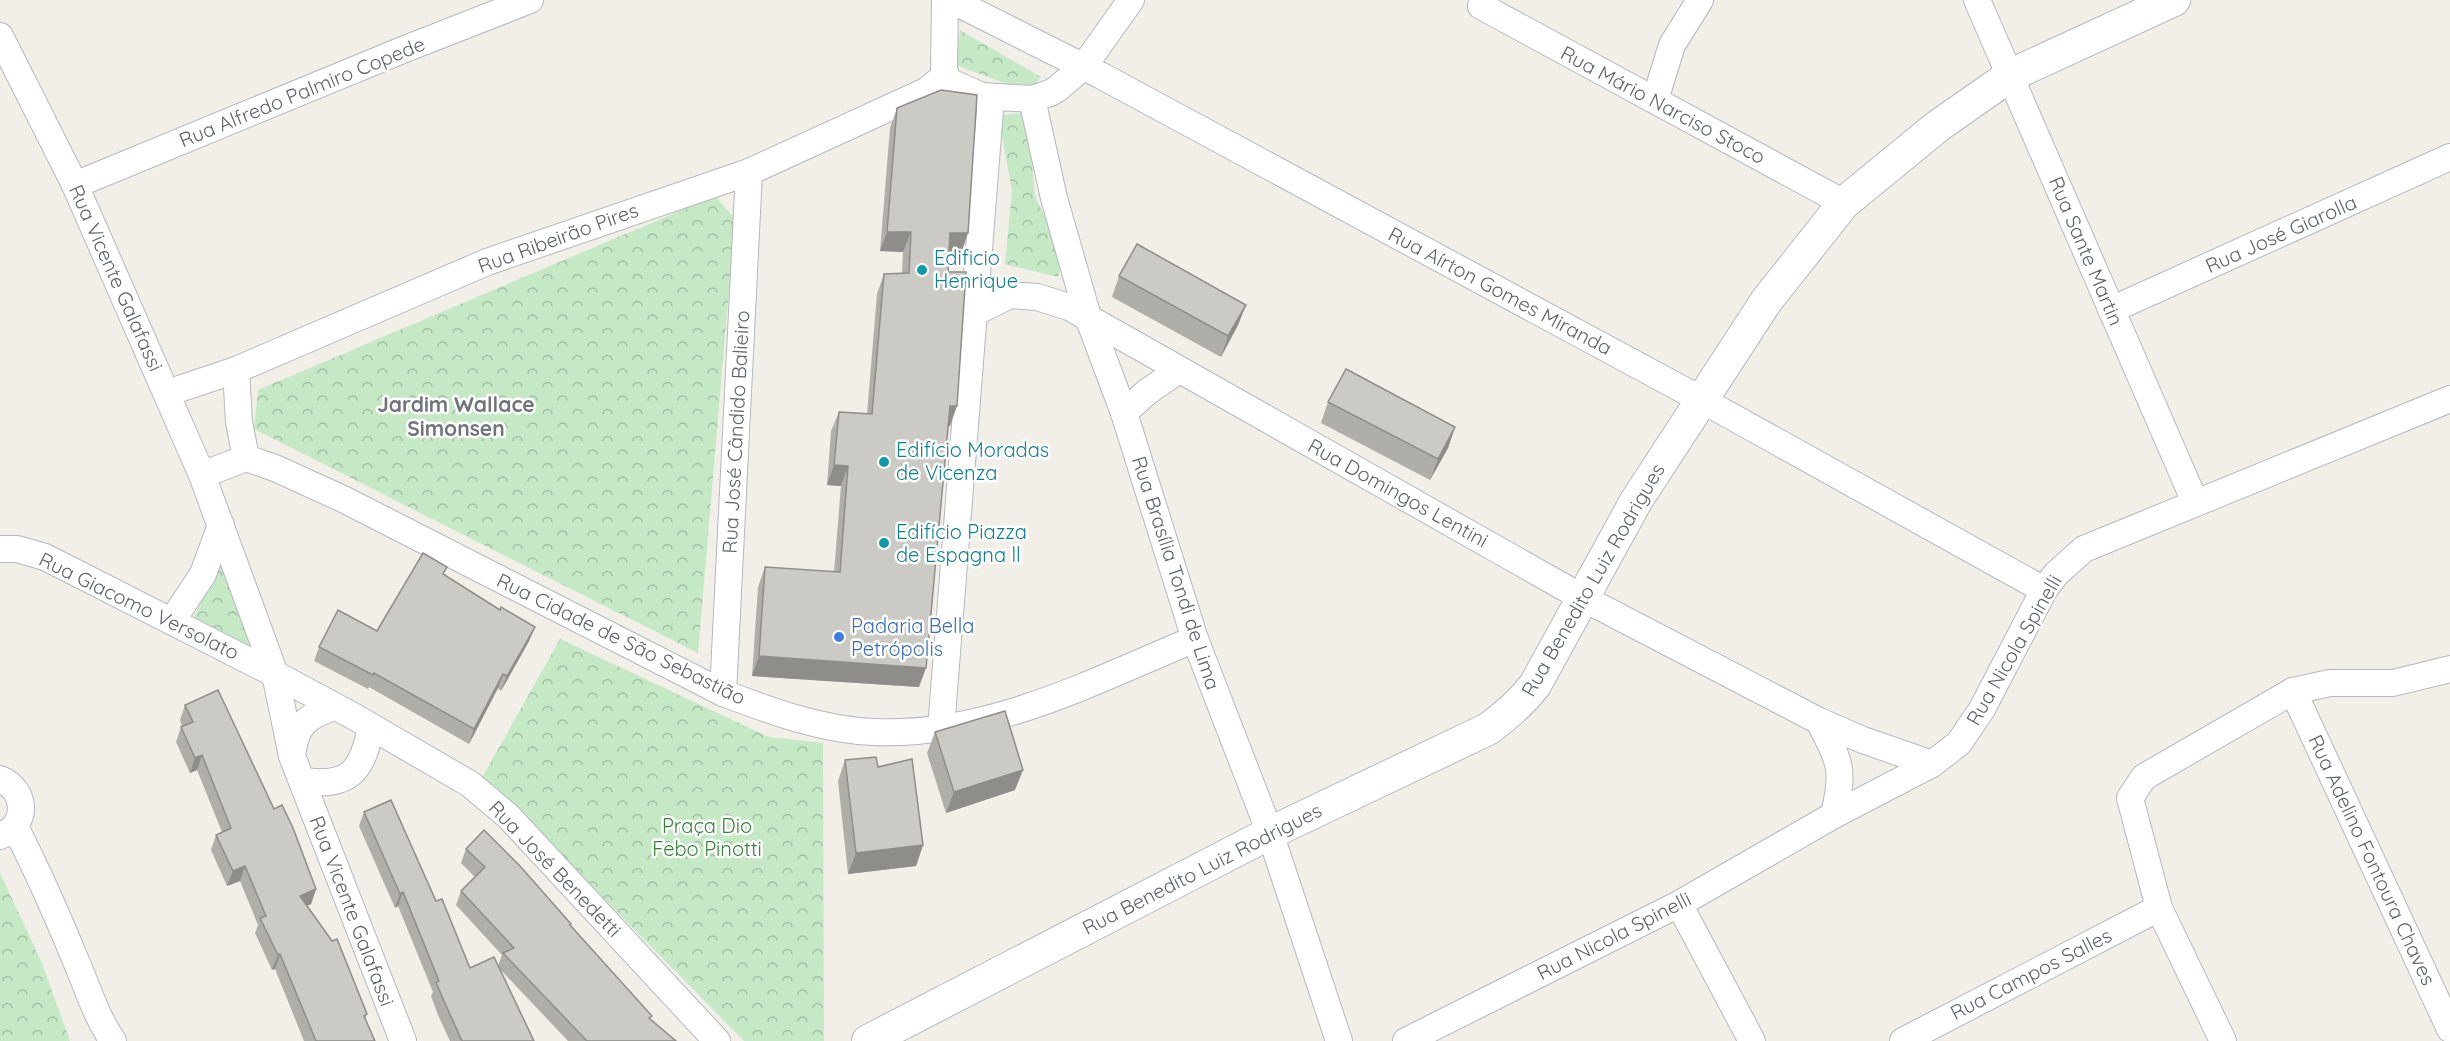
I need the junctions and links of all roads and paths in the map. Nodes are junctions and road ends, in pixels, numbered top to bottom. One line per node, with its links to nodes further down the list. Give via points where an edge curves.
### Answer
1 (530, 0): 18 (street, Rua Alfredo Palmiro Copede)
2 (945, 0): 12 (street)
3 (951, 0): 10 (street, Rua Aírton Gomes Miranda)
4 (1131, 0): 10 (street)
5 (1700, 0): 15 (street, via 1672,45)
6 (1977, 0): 11 (street, Rua Sante Martin)
7 (2174, 0): 11 (street, Rua Benedito Luiz Rodrigues)
8 (1481, 6): 15 (street, Rua Mário Narciso Stoco)
9 (0, 36): 18 (street, Rua Vicente Galafassi)
10 (1084, 66): 14 (street, via 1057,89); 27 (street, Rua Aírton Gomes Miranda)
11 (2011, 75): 19 (street, Rua Benedito Luiz Rodrigues, via 1938,126); 20 (street, Rua Sante Martin)
12 (945, 76): 13 (street, via 968,92); 17 (street, Rua Ribeirão Pires, via 926,91)
13 (991, 97): 14 (street); 21 (street)
14 (1032, 99): 22 (street, Rua Brasília Tondi de Lima, via 1054,198)
15 (1655, 100): 19 (street, Rua Mário Narciso Stoco)
16 (2450, 158): 20 (street, Rua José Giarolla)
17 (749, 172): 23 (street, Rua Ribeirão Pires, via 488,262); 41 (street, Rua José Cândido Balieiro)
18 (75, 185): 25 (street, Rua Vicente Galafassi)
19 (1844, 202): 27 (street, Rua Benedito Luiz Rodrigues, via 1767,300)
20 (2111, 310): 31 (street, Rua Sante Martin)
21 (974, 313): 22 (street, Rua Domingos Lentini, via 1010,295 1024,294); 45 (street)
22 (1088, 317): 24 (street, Rua Domingos Lentini); 28 (street, Rua Brasília Tondi de Lima)
23 (236, 370): 25 (street, Rua Ribeirão Pires); 29 (street)
24 (1179, 370): 28 (street); 35 (street, Rua Domingos Lentini)
25 (167, 393): 30 (street, Rua Vicente Galafassi)
26 (2450, 399): 31 (street, Rua Nicola Spinelli)
27 (1702, 400): 34 (street, Rua Aírton Gomes Miranda); 35 (street, Rua Benedito Luiz Rodrigues, via 1636,501)
28 (1124, 413): 37 (street, Rua Brasília Tondi de Lima)
29 (246, 458): 30 (street); 41 (street, Rua Cidade de São Sebastião, via 343,499)
30 (202, 476): 32 (street, Rua Vicente Galafassi)
31 (2195, 502): 34 (street, Rua Nicola Spinelli, via 2084,549 2055,574)
32 (221, 525): 36 (street, via 203,574); 39 (street, Rua Vicente Galafassi)
33 (0, 549): 36 (street, Rua Giacomo Versolato, via 45,557)
34 (2044, 590): 47 (street, Rua Nicola Spinelli, via 1982,709 1959,743)
35 (1583, 598): 43 (street, Rua Domingos Lentini); 52 (street, Rua Benedito Luiz Rodrigues, via 1535,685 1504,717 1488,729)
36 (172, 621): 39 (street, Rua Giacomo Versolato)
37 (1195, 639): 45 (street, Rua Cidade de São Sebastião, via 1031,707); 52 (street, Rua Brasília Tondi de Lima)
38 (2450, 669): 40 (street, via 2393,683 2331,683)
39 (275, 674): 42 (street, Rua José Benedetti); 46 (street, Rua Vicente Galafassi)
40 (2293, 691): 54 (street, via 2144,777 2130,798); 55 (street, Rua Adelino Fontoura Chaves)
41 (723, 693): 45 (street, Rua Cidade de São Sebastião, via 783,716 872,732)
42 (335, 707): 44 (street, Rua José Benedetti); 46 (street, via 316,712 300,727)
43 (1819, 721): 47 (street, Rua Domingos Lentini); 50 (street, via 1841,769)
44 (371, 727): 49 (street, via 364,754 350,775 336,783); 58 (street, Rua José Benedetti, via 470,784 508,816)
45 (941, 728)
46 (292, 756): 49 (street)
47 (1932, 764): 50 (street, Rua Nicola Spinelli)
48 (0, 778): 51 (street, via 10,783 21,799 20,819)
49 (302, 781): 57 (street, Rua Vicente Galafassi)
50 (1834, 814): 53 (street, Rua Nicola Spinelli)
51 (7, 832): 56 (street, via 41,876 92,1004)
52 (1270, 833): 59 (street, Rua Benedito Luiz Rodrigues); 60 (street, Rua Brasília Tondi de Lima)
53 (1679, 903): 61 (street, Rua Nicola Spinelli); 62 (street)
54 (2159, 908): 63 (street, Rua Campos Salles); 64 (street)
55 (2450, 1029)
56 (112, 1041)
57 (403, 1041)
58 (717, 1041)
59 (868, 1041)
60 (1339, 1041)
61 (1406, 1041)
62 (1752, 1041)
63 (1903, 1041)
64 (2223, 1041)

